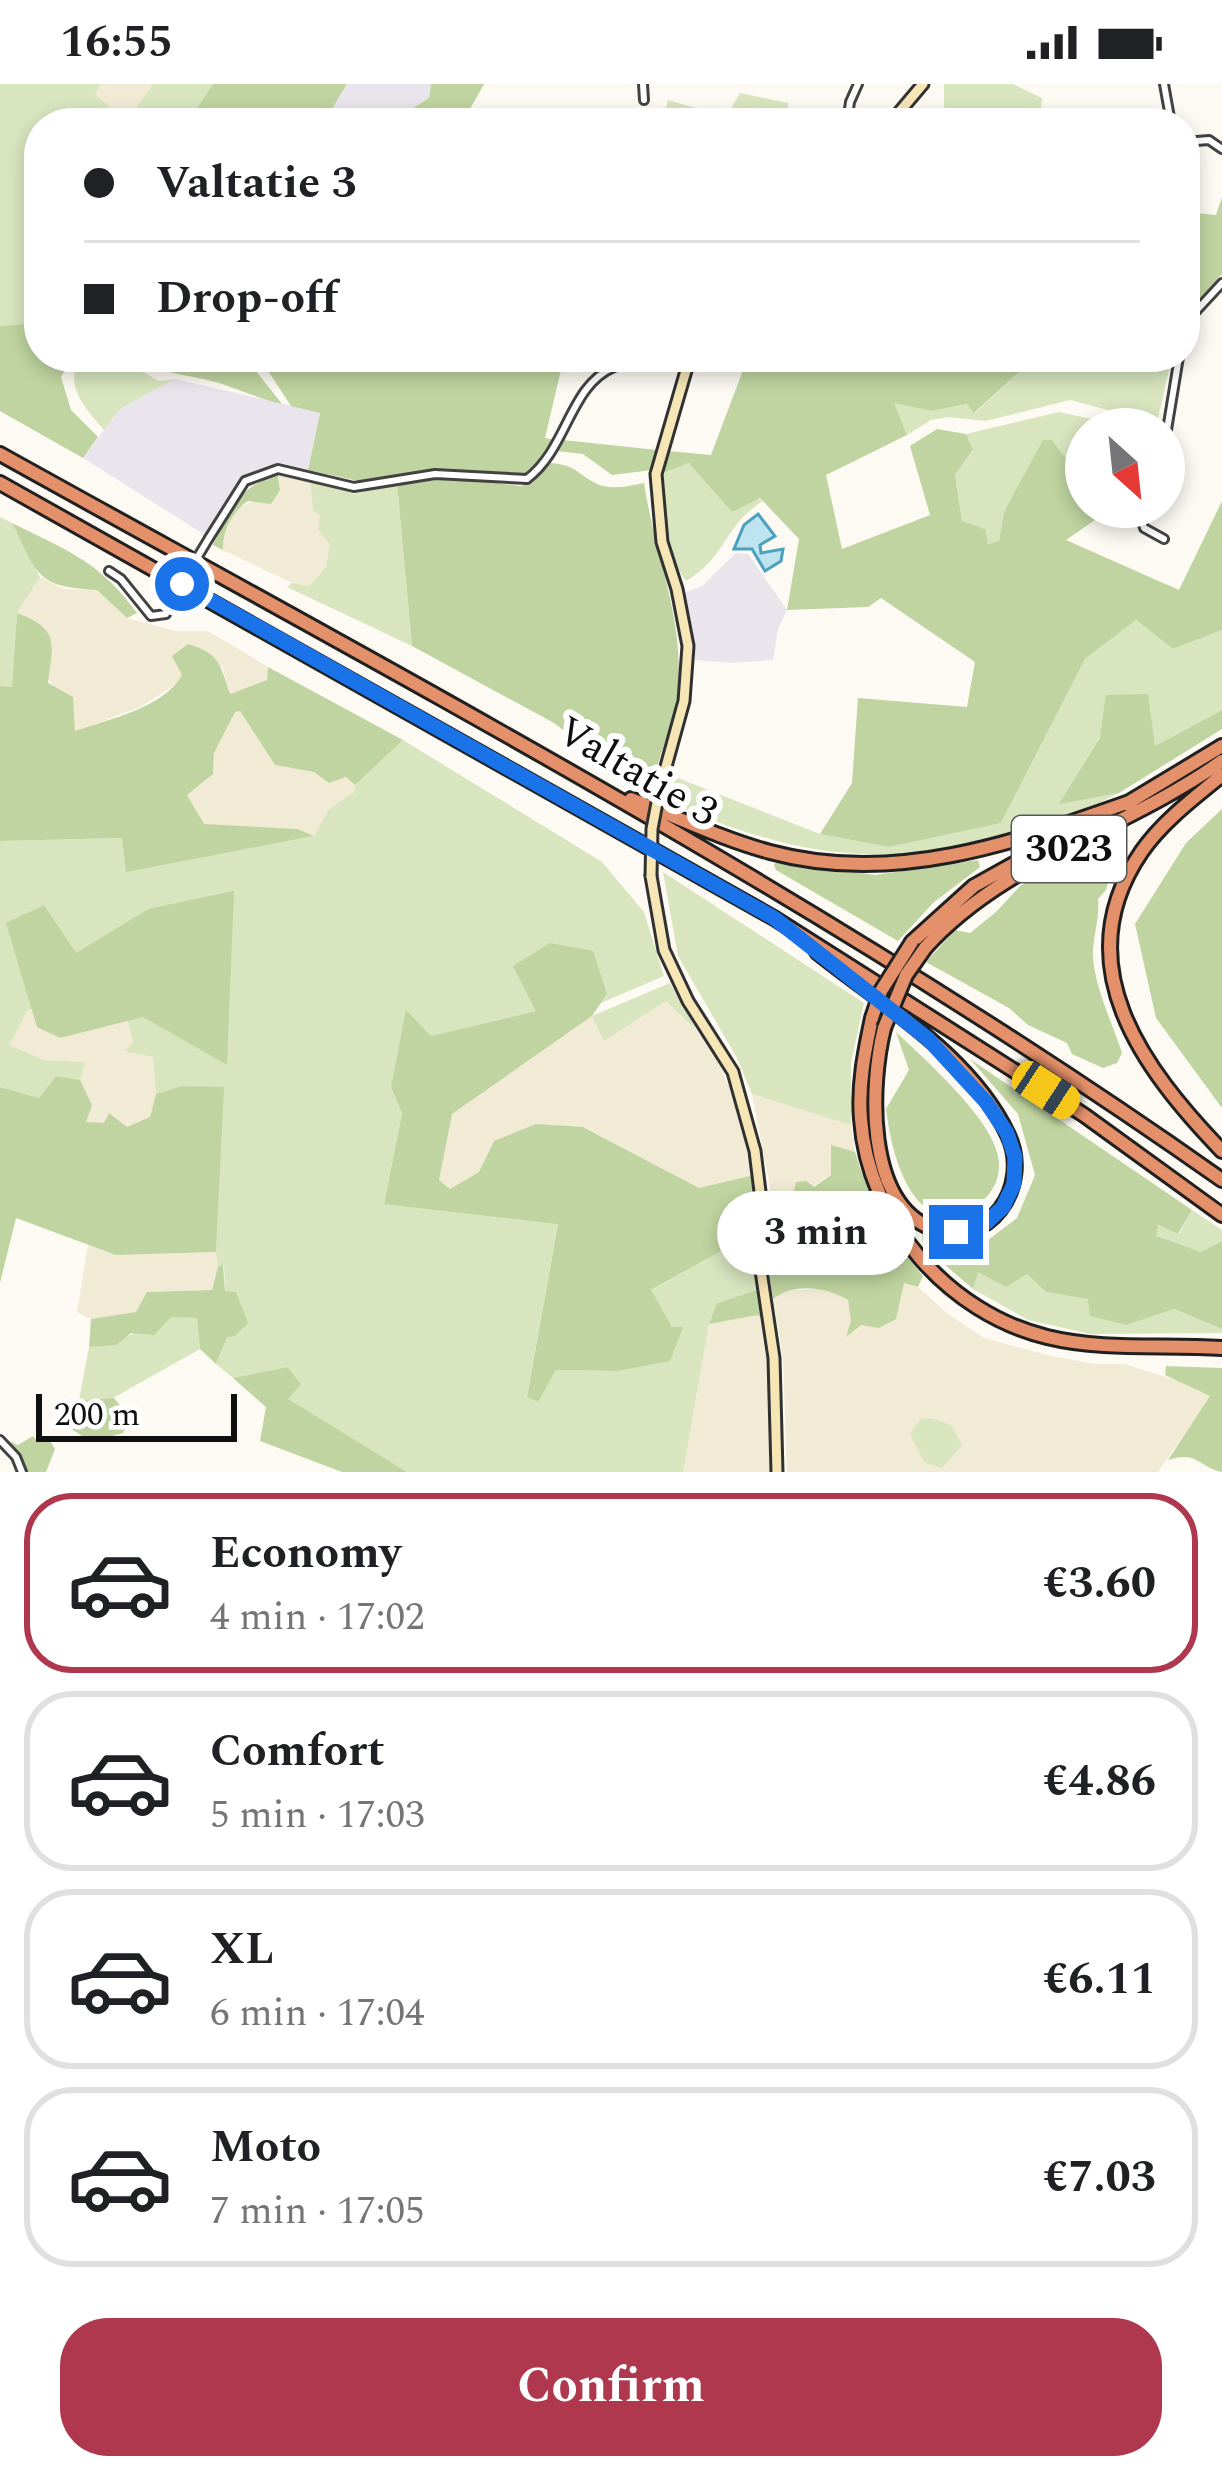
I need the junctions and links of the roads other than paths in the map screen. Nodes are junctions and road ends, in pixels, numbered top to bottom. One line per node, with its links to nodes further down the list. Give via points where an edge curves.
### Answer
1 (643, 84): 3 (street)
2 (922, 84): 4 (street)
3 (644, 100)
4 (902, 108)
5 (1222, 283): 6 (street)
6 (1200, 307)
7 (606, 372): 15 (street, bridge, via 578,397 551,454 527,479 435,473 354,488 278,469 245,482 166,614 152,616)
8 (686, 372): 29 (street, bridge, via 656,474 662,542 688,646 684,701 652,829 651,876 664,950 733,1072 755,1151)
9 (1177, 372): 10 (street)
10 (1171, 408)
11 (0, 454): 19 (highway, Valtatie 3)
12 (0, 483): 21 (highway, Valtatie 3)
13 (1144, 528): 14 (street)
14 (1164, 539)
15 (109, 571)
16 (1222, 746): 20 (highway, 3023)
17 (1222, 761): 22 (highway, 3023, via 983,895)
18 (1222, 775): 23 (highway, via 1162,826 1136,861 1114,915 1111,956 1136,1044)
19 (588, 782): 20 (highway, via 772,853 872,864 974,853); 24 (highway, Valtatie 3, via 828,920)
20 (1132, 801): 22 (highway, 3023, via 974,886)
21 (774, 918): 22 (highway, bridge, via 928,1039 998,1118 1015,1157 1014,1184 1000,1211 950,1232 914,1217 893,1191 880,1148 874,1091 884,1028 906,975); 25 (highway, Valtatie 3, via 1065,1102)
22 (919, 945): 26 (highway, bridge, via 881,991 861,1094 867,1152 897,1227 938,1278 982,1311 1050,1338)
23 (1222, 1151)
24 (1222, 1180)
25 (1222, 1215)
26 (1222, 1348)
27 (0, 1440): 28 (street)
28 (22, 1472)
29 (777, 1472)

